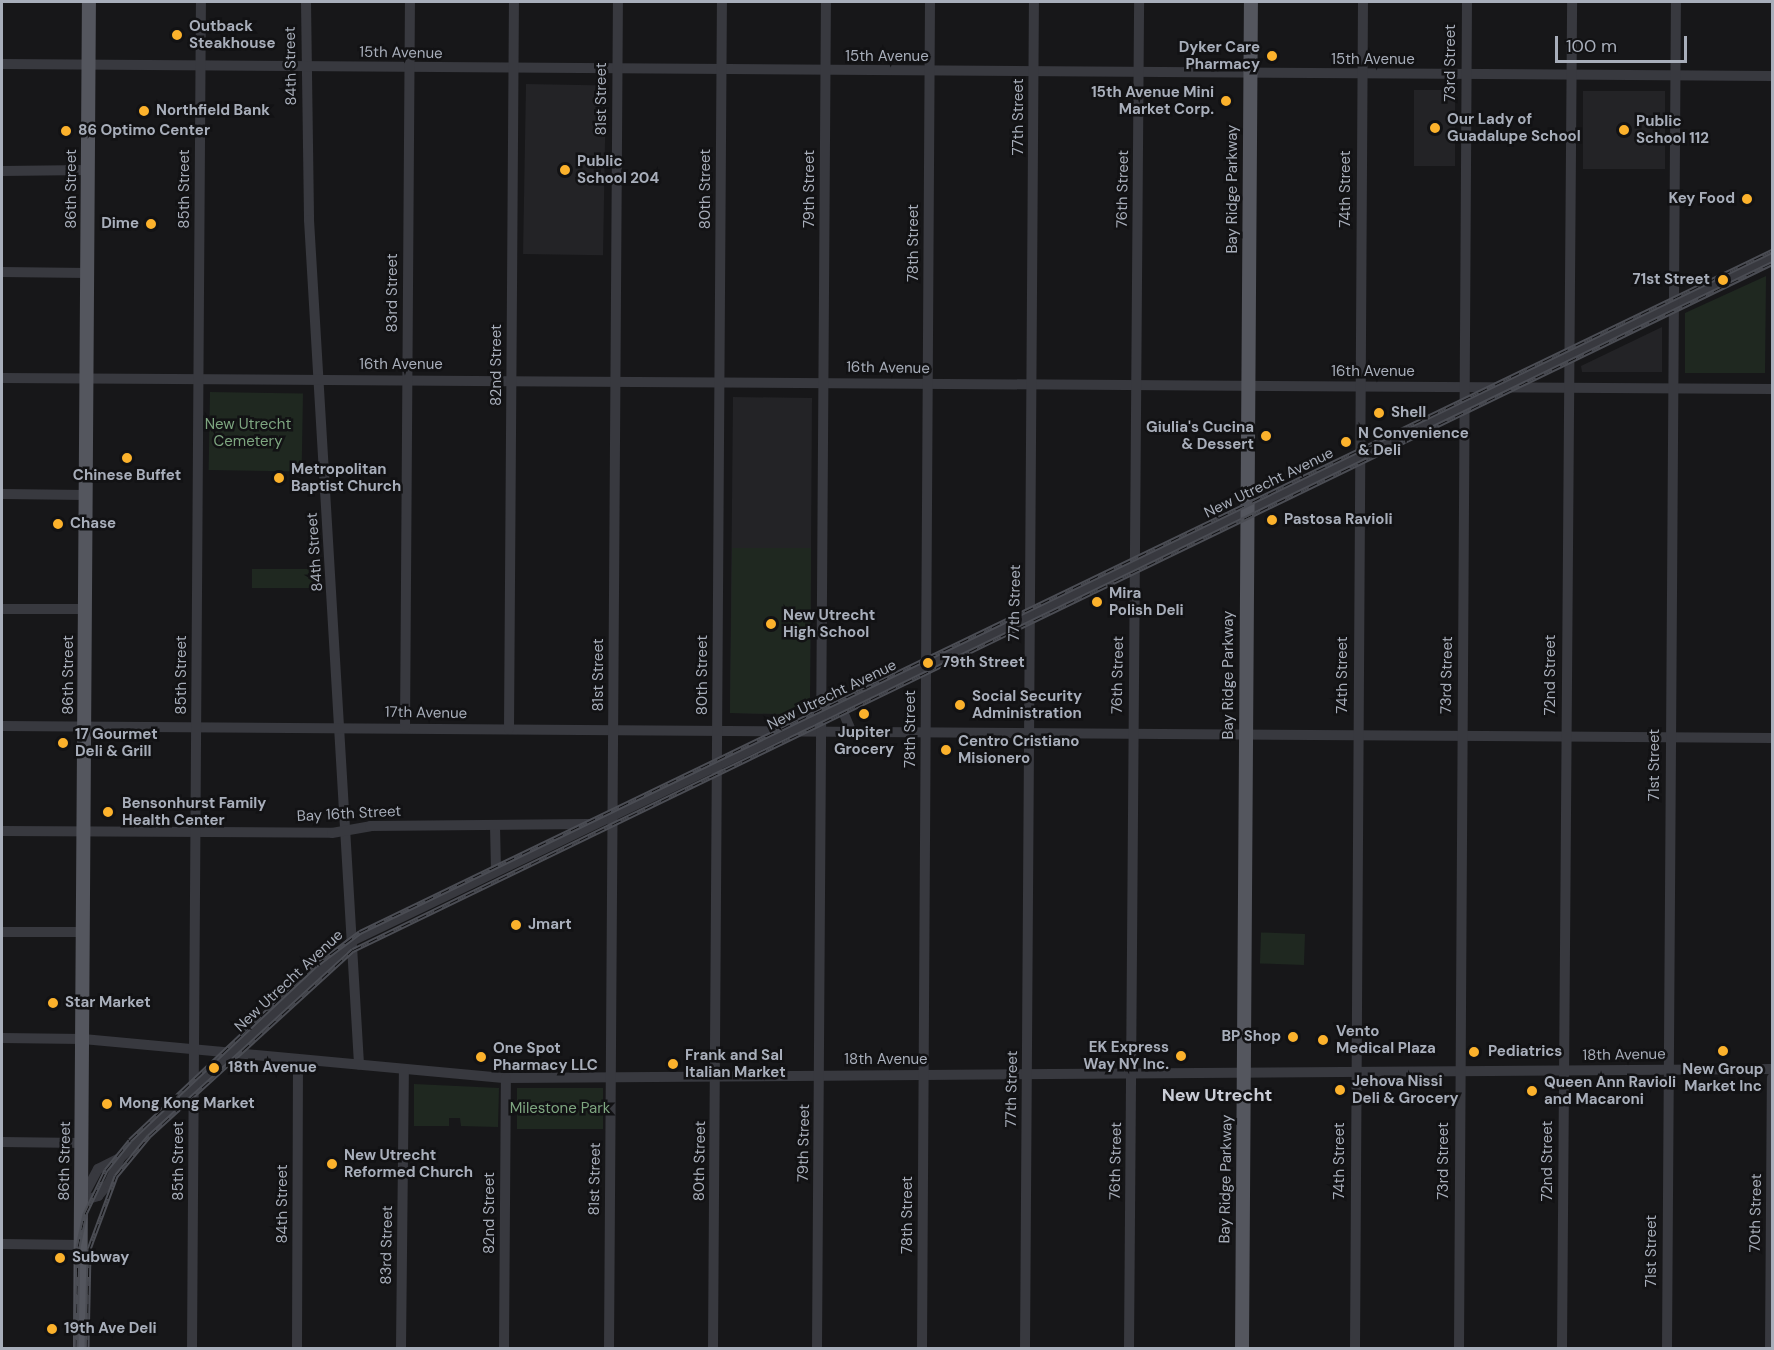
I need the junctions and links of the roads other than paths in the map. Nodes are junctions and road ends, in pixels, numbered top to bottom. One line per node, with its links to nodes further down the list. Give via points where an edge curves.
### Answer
1 (89, 2): 18 (main road, 86th Street)
2 (201, 2): 19 (street, 85th Street)
3 (306, 2): 20 (street, 84th Street)
4 (410, 2): 21 (street, 83rd Street)
5 (514, 2): 22 (street, 82nd Street)
6 (618, 2): 23 (street, 81st Street)
7 (722, 2): 24 (street, 80th Street)
8 (826, 2): 25 (street, 79th Street)
9 (930, 2): 26 (street, 78th Street)
10 (1034, 2): 27 (street, 77th Street)
11 (1139, 2): 28 (street, 76th Street)
12 (1251, 2): 29 (main road, Bay Ridge Parkway)
13 (1363, 2): 30 (street, 74th Street)
14 (1467, 2): 31 (street, 73rd Street)
15 (1572, 2): 32 (street, 72nd Street)
16 (1676, 2): 33 (street, 71st Street)
17 (2, 64): 18 (street, 15th Avenue)
18 (89, 65): 19 (street, 15th Avenue); 35 (main road, 86th Street)
19 (201, 66): 20 (street, 15th Avenue); 44 (street, 85th Street)
20 (305, 66): 21 (street, 15th Avenue); 46 (street, 84th Street)
21 (409, 68): 22 (street, 15th Avenue); 45 (street, 83rd Street)
22 (513, 69): 23 (street, 15th Avenue); 47 (street, 82nd Street)
23 (618, 69): 24 (street, 15th Avenue); 49 (street, 81st Street)
24 (722, 70): 25 (street, 15th Avenue); 48 (street, 80th Street)
25 (826, 71): 26 (street, 15th Avenue); 50 (street, 79th Street)
26 (930, 72): 27 (street, 15th Avenue); 51 (street, 78th Street)
27 (1034, 72): 28 (street, 15th Avenue); 52 (street, 77th Street)
28 (1139, 72): 29 (street, 15th Avenue); 53 (street, 76th Street)
29 (1250, 74): 30 (street, 15th Avenue); 54 (main road, Bay Ridge Parkway)
30 (1362, 75): 31 (street, 15th Avenue); 56 (street, 74th Street)
31 (1466, 75): 32 (street, 15th Avenue); 55 (street, 73rd Street)
32 (1572, 75): 33 (street, 15th Avenue); 41 (street, 72nd Street)
33 (1676, 75): 34 (street, 15th Avenue); 40 (street, 71st Street)
34 (1773, 76)
35 (88, 170): 36 (street); 39 (main road, 86th Street)
36 (2, 171)
37 (1773, 259): 40 (street, New Utrecht Avenue)
38 (2, 272): 39 (street)
39 (88, 273): 43 (main road, 86th Street)
40 (1673, 306): 41 (street, New Utrecht Avenue); 58 (street, 71st Street)
41 (1569, 355): 57 (street, 72nd Street); 60 (street, New Utrecht Avenue)
42 (2, 378): 43 (street, 16th Avenue)
43 (87, 378): 44 (street, 16th Avenue); 64 (main road, 86th Street)
44 (199, 379): 46 (street, 16th Avenue); 76 (street, 85th Street)
45 (408, 379): 46 (street, 16th Avenue); 47 (street, 16th Avenue); 77 (street, 83rd Street)
46 (319, 380): 75 (street, 84th Street)
47 (512, 380): 49 (street, 16th Avenue); 78 (street, 82nd Street)
48 (721, 381): 49 (street, 16th Avenue); 50 (street, 16th Avenue); 80 (street, 80th Street)
49 (615, 382): 79 (street, 81st Street)
50 (824, 382): 51 (street, 16th Avenue); 72 (street, 79th Street)
51 (928, 384): 52 (street, 16th Avenue); 70 (street, 78th Street)
52 (1032, 385): 53 (street, 16th Avenue); 69 (street, 77th Street)
53 (1136, 386): 54 (street, 16th Avenue); 66 (street, 76th Street)
54 (1248, 386): 56 (street, 16th Avenue); 65 (main road, Bay Ridge Parkway)
55 (1464, 386): 56 (street, 16th Avenue); 60 (street, 16th Avenue); 61 (street, 73rd Street)
56 (1360, 387): 62 (street, 74th Street)
57 (1568, 387): 58 (street, 16th Avenue); 60 (street, 16th Avenue); 90 (street, 72nd Street)
58 (1672, 388): 59 (street, 16th Avenue); 91 (street, 71st Street)
59 (1773, 389)
60 (1495, 390): 61 (street, New Utrecht Avenue)
61 (1465, 405): 62 (street, New Utrecht Avenue); 89 (street, 73rd Street)
62 (1360, 456): 65 (street, New Utrecht Avenue); 88 (street, 74th Street)
63 (2, 494): 64 (street)
64 (86, 495): 68 (main road, 86th Street)
65 (1247, 511): 66 (street, New Utrecht Avenue); 87 (main road, Bay Ridge Parkway)
66 (1134, 564): 69 (street, New Utrecht Avenue); 86 (street, 76th Street)
67 (2, 609): 68 (street)
68 (86, 609): 74 (main road, 86th Street)
69 (1030, 614): 70 (street, New Utrecht Avenue); 85 (street, 77th Street)
70 (926, 666): 71 (street, New Utrecht Avenue); 84 (street, 78th Street)
71 (841, 707): 72 (street, New Utrecht Avenue); 83 (street)
72 (822, 717): 81 (street, New Utrecht Avenue); 82 (street, 79th Street)
73 (2, 726): 74 (street, 17th Avenue)
74 (85, 727): 76 (street, 17th Avenue); 99 (main road, 86th Street)
75 (340, 727): 76 (street, 17th Avenue); 77 (street, 17th Avenue); 98 (street, 84th Street)
76 (196, 728): 100 (street, 85th Street)
77 (405, 728): 78 (street, 17th Avenue)
78 (509, 729): 79 (street, 17th Avenue)
79 (614, 729): 80 (street, 17th Avenue); 94 (street, 81st Street)
80 (718, 730): 81 (street, 17th Avenue); 93 (street, 80th Street)
81 (791, 731): 82 (street, 17th Avenue); 93 (street, New Utrecht Avenue)
82 (822, 731): 83 (street, 17th Avenue); 121 (street, 79th Street)
83 (851, 731): 84 (street, 17th Avenue)
84 (926, 731): 85 (street, 17th Avenue); 120 (street, 78th Street)
85 (1030, 732): 86 (street, 17th Avenue); 118 (street, 77th Street)
86 (1133, 734): 87 (street, 17th Avenue); 115 (street, 76th Street)
87 (1245, 734): 88 (street, 17th Avenue); 119 (main road, Bay Ridge Parkway)
88 (1358, 735): 89 (street, 17th Avenue); 116 (street, 74th Street)
89 (1462, 735): 90 (street, 17th Avenue); 117 (street, 73rd Street)
90 (1566, 736): 91 (street, 17th Avenue); 114 (street, 72nd Street)
91 (1670, 737): 92 (street, 17th Avenue); 112 (street, 71st Street)
92 (1773, 738)
93 (718, 766): 94 (street, New Utrecht Avenue); 122 (street, 80th Street)
94 (613, 813): 95 (street, New Utrecht Avenue); 123 (street, 81st Street)
95 (590, 824): 96 (street, Bay 16th Street); 101 (street, New Utrecht Avenue)
96 (495, 825): 98 (street, Bay 16th Street, via 370,826); 101 (street)
97 (2, 831): 99 (street, Bay 16th Street)
98 (346, 831): 100 (street, Bay 16th Street); 104 (street, 84th Street)
99 (84, 832): 100 (street, Bay 16th Street); 103 (main road, 86th Street)
100 (196, 832): 107 (street, 85th Street)
101 (496, 871): 104 (street, New Utrecht Avenue)
102 (2, 932): 103 (street)
103 (83, 932): 106 (main road, 86th Street)
104 (352, 941): 108 (street, New Utrecht Avenue); 110 (street, 84th Street)
105 (2, 1038): 106 (street, 18th Avenue)
106 (83, 1039): 107 (street, 18th Avenue); 128 (main road, 86th Street)
107 (194, 1051): 108 (street, 18th Avenue); 126 (street, 85th Street)
108 (231, 1054): 109 (street, 18th Avenue); 126 (street, New Utrecht Avenue)
109 (298, 1060): 110 (street, 18th Avenue); 135 (street, 84th Street)
110 (359, 1065): 111 (street, 18th Avenue)
111 (404, 1069): 124 (street, 18th Avenue); 136 (street, 83rd Street)
112 (1668, 1069): 113 (street, 18th Avenue); 114 (street, 18th Avenue); 148 (street, 71st Street)
113 (1773, 1069)
114 (1564, 1071): 117 (street, 18th Avenue); 147 (street, 72nd Street)
115 (1132, 1072): 118 (street, 18th Avenue); 119 (street, 18th Avenue); 143 (street, 76th Street)
116 (1355, 1072): 117 (street, 18th Avenue); 119 (street, 18th Avenue); 145 (street, 74th Street)
117 (1459, 1072): 146 (street, 73rd Street)
118 (1027, 1073): 120 (street, 18th Avenue); 142 (street, 77th Street)
119 (1244, 1073): 144 (main road, Bay Ridge Parkway)
120 (924, 1074): 121 (street, 18th Avenue); 141 (street, 78th Street)
121 (819, 1075): 122 (street, 18th Avenue); 140 (street, 79th Street)
122 (716, 1076): 123 (street, 18th Avenue); 139 (street, 80th Street)
123 (612, 1077): 124 (street, 18th Avenue); 138 (street, 81st Street)
124 (506, 1078): 137 (street, 82nd Street)
125 (1773, 1078): 149 (street, 70th Street)
126 (194, 1085): 129 (street, New Utrecht Avenue); 134 (street, 85th Street)
127 (2, 1142): 128 (street)
128 (82, 1143): 130 (main road, 86th Street)
129 (120, 1158): 130 (street, New Utrecht Avenue, via 98,1169); 130 (street, New Utrecht Avenue, via 109,1183 98,1196)
130 (81, 1201): 132 (main road, 86th Street)
131 (2, 1244): 132 (street)
132 (81, 1245): 133 (main road, 86th Street)
133 (80, 1348)
134 (192, 1348)
135 (297, 1348)
136 (401, 1348)
137 (504, 1348)
138 (609, 1348)
139 (713, 1348)
140 (817, 1348)
141 (921, 1348)
142 (1025, 1348)
143 (1129, 1348)
144 (1242, 1348)
145 (1355, 1348)
146 (1459, 1348)
147 (1562, 1348)
148 (1667, 1348)
149 (1770, 1348)

